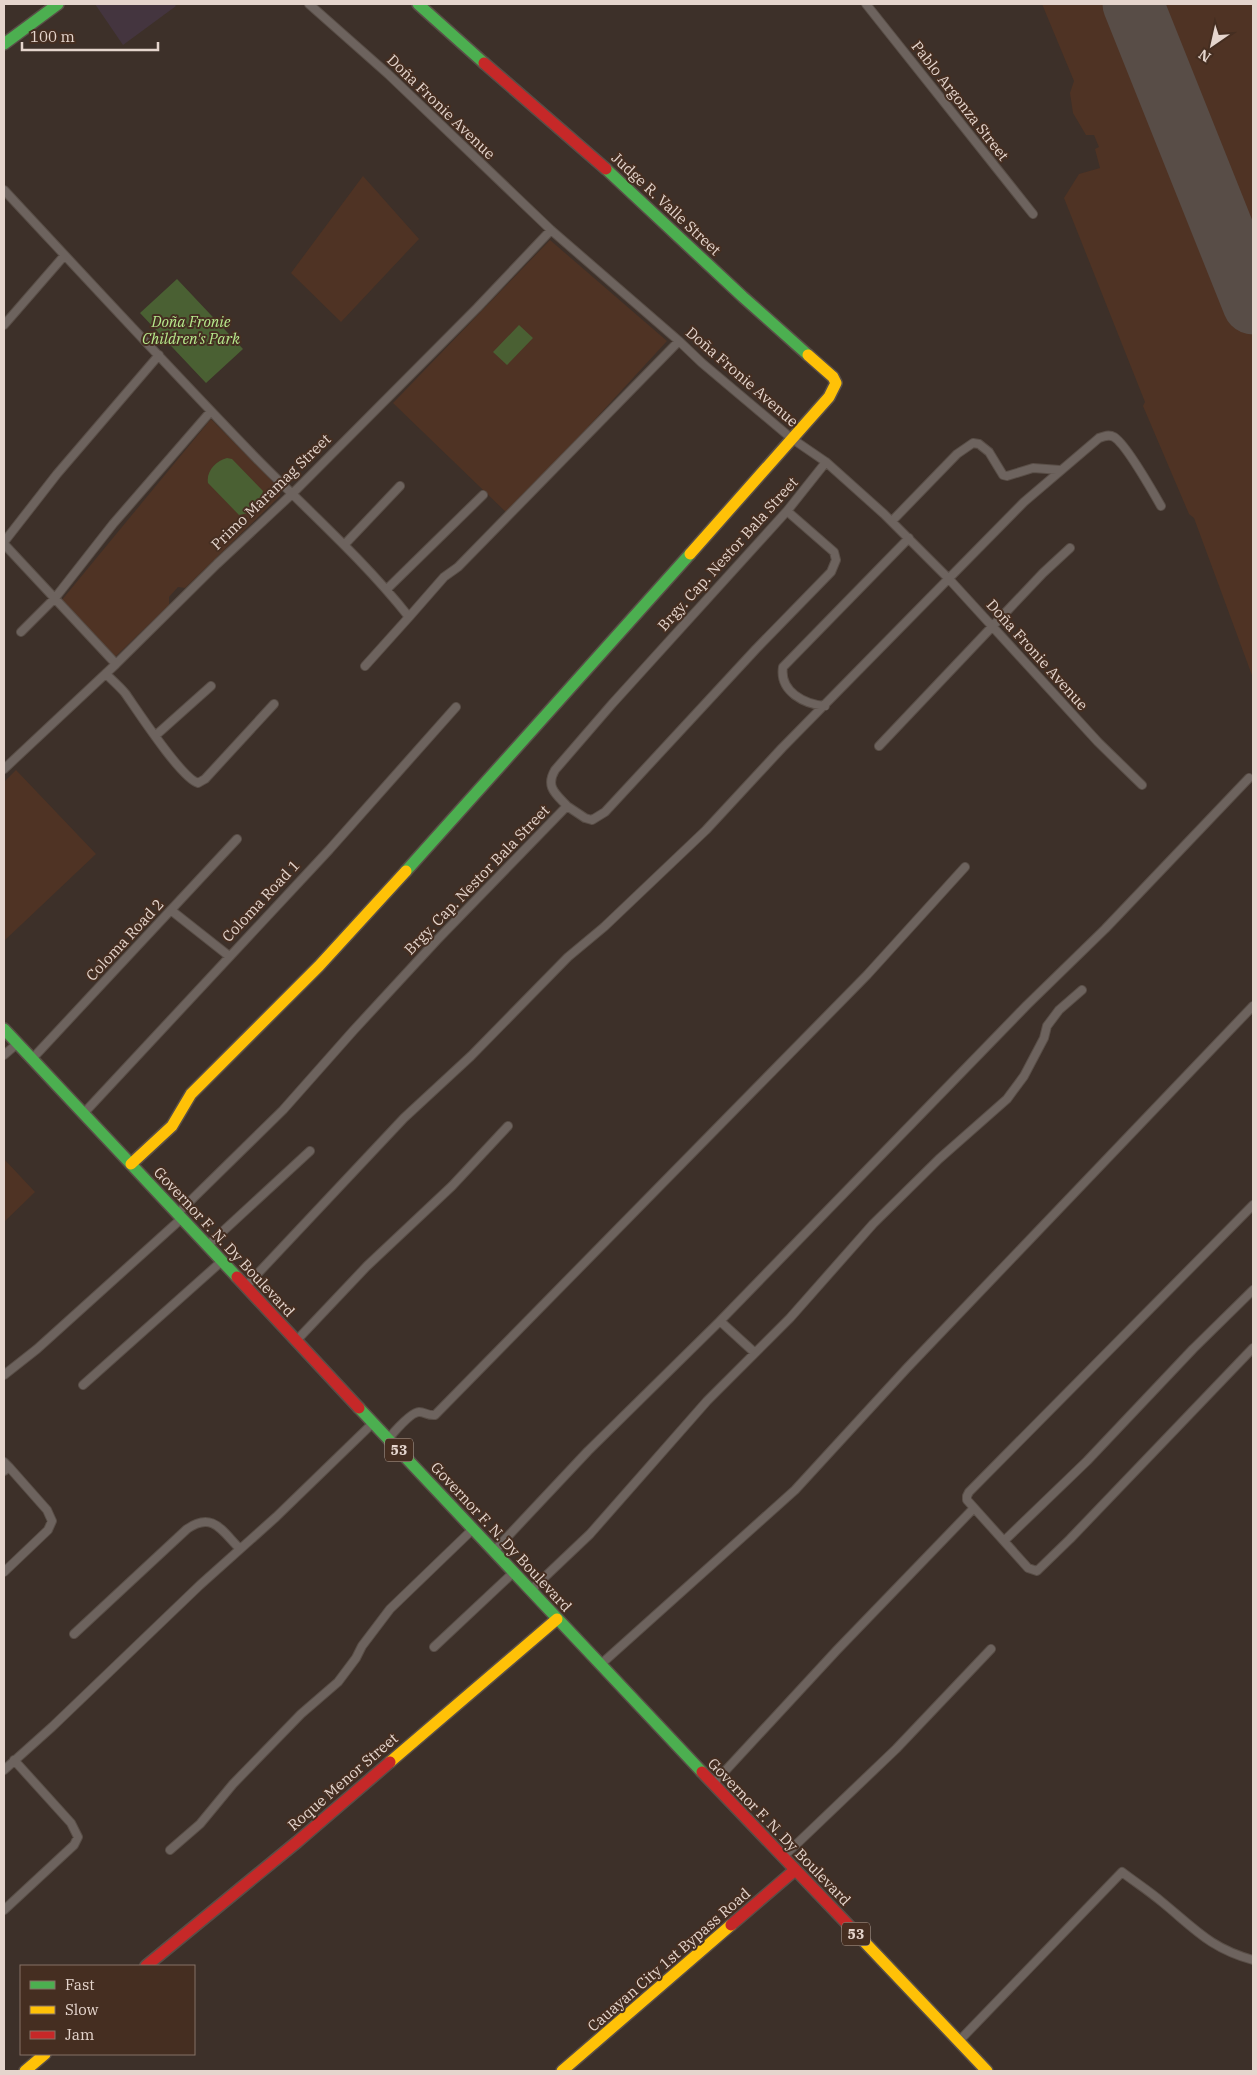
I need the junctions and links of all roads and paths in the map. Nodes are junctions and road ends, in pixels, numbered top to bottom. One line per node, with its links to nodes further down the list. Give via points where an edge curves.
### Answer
1 (58, 4): 5 (main road)
2 (309, 4): 8 (street, Doña Fronie Avenue, via 374,61)
3 (418, 4): 14 (main road, Judge R. Valle Street, via 540,113 582,146 833,377 834,388)
4 (866, 4): 7 (street, Pablo Argonza Street)
5 (4, 44)
6 (4, 190): 9 (street)
7 (1033, 214)
8 (551, 230): 11 (street, Doña Fronie Avenue); 18 (street, Primo Maramag Street)
9 (64, 256): 10 (street); 12 (street)
10 (4, 325)
11 (679, 341): 14 (street, Doña Fronie Avenue); 30 (street, via 444,577)
12 (159, 355): 13 (street); 24 (street, via 57,474)
13 (211, 411): 18 (street); 29 (street, via 113,524)
14 (791, 438): 15 (street, Doña Fronie Avenue); 59 (main road, Judge R. Valle Street, via 541,722 319,966 191,1094 172,1126)
15 (826, 462): 21 (street, Brgy. Cap. Nestor Bala Street); 22 (street, Doña Fronie Avenue)
16 (1060, 470): 20 (street, via 1099,438 1113,436 1121,443); 22 (street, via 1033,468 1003,475 985,448 973,444 957,454); 27 (street)
17 (400, 486): 25 (street)
18 (292, 494): 25 (street); 33 (street, Primo Maramag Street)
19 (483, 495): 28 (street)
20 (1161, 506)
21 (787, 511): 45 (street, Brgy. Cap. Nestor Bala Street, via 555,770 551,786); 45 (street, via 834,552 836,560 832,572 605,812 592,820)
22 (892, 522): 23 (street, Doña Fronie Avenue)
23 (909, 538): 27 (street, Doña Fronie Avenue); 38 (street, via 783,667 783,678 800,700)
24 (4, 543): 29 (street)
25 (345, 544): 28 (street)
26 (1070, 548): 31 (street)
27 (949, 579): 31 (street, Doña Fronie Avenue); 38 (street)
28 (387, 589): 30 (street)
29 (55, 598): 32 (street); 33 (street)
30 (409, 617): 34 (street)
31 (992, 627): 41 (street); 44 (street, Doña Fronie Avenue)
32 (20, 632)
33 (116, 664): 35 (street, Primo Maramag Street)
34 (365, 666)
35 (106, 674): 40 (street); 42 (street, Primo Maramag Street)
36 (211, 686): 40 (street)
37 (274, 704): 40 (street, via 206,779 198,783 189,778)
38 (825, 706): 64 (street, via 706,830 568,957 471,1056 404,1118)
39 (456, 707): 49 (street, Coloma Road 1)
40 (155, 736)
41 (879, 746)
42 (4, 769)
43 (1249, 778): 66 (street)
44 (1142, 785)
45 (567, 806): 61 (street, Brgy. Cap. Nestor Bala Street, via 398,982 283,1110)
46 (237, 839): 48 (street, Coloma Road 2)
47 (965, 867): 73 (street, via 867,975 469,1382 434,1415 421,1412 412,1415)
48 (172, 911): 49 (street); 55 (street, Coloma Road 2)
49 (229, 956): 56 (street, Coloma Road 1)
50 (1082, 990): 69 (street, via 1058,1010 1024,1076 1007,1099 873,1224)
51 (1253, 1006): 87 (street, via 913,1361 795,1490)
52 (4, 1029): 53 (main road, Governor F. N. Dy Boulevard / 53)
53 (18, 1043): 54 (street); 55 (main road, Governor F. N. Dy Boulevard / 53)
54 (4, 1055)
55 (32, 1059): 56 (main road, Governor F. N. Dy Boulevard / 53)
56 (84, 1112): 59 (main road, Governor F. N. Dy Boulevard / 53)
57 (508, 1126): 67 (street)
58 (310, 1151): 62 (street)
59 (131, 1164): 61 (main road, Governor F. N. Dy Boulevard / 53)
60 (1253, 1205): 75 (street, via 970,1492 967,1500)
61 (179, 1216): 62 (main road, Governor F. N. Dy Boulevard / 53); 70 (street, Brgy. Cap. Nestor Bala Street, via 37,1350)
62 (207, 1246): 63 (main road, Governor F. N. Dy Boulevard / 53)
63 (222, 1261): 64 (main road, Governor F. N. Dy Boulevard / 53); 71 (street)
64 (246, 1286): 67 (main road, Governor F. N. Dy Boulevard / 53)
65 (1253, 1290): 77 (street, via 1192,1349 1087,1461)
66 (720, 1321): 69 (street); 79 (street, via 588,1451)
67 (296, 1340): 72 (main road, Governor F. N. Dy Boulevard / 53)
68 (1253, 1348): 77 (street, via 1040,1570 1028,1568)
69 (755, 1353): 82 (street, via 707,1401 590,1534)
70 (4, 1375)
71 (83, 1385)
72 (374, 1422): 73 (main road, Governor F. N. Dy Boulevard / 53); 78 (street)
73 (388, 1438): 76 (main road, Governor F. N. Dy Boulevard / 53)
74 (5, 1467): 80 (street, via 47,1510 52,1521 48,1530)
75 (974, 1508): 77 (street); 90 (street)
76 (473, 1529): 79 (main road, Governor F. N. Dy Boulevard / 53); 91 (street, via 390,1609 338,1682 301,1714 228,1789 200,1824)
77 (1005, 1540)
78 (240, 1549): 84 (street, via 211,1522 198,1522); 88 (street)
79 (494, 1551): 81 (main road, Governor F. N. Dy Boulevard / 53)
80 (4, 1572)
81 (514, 1572): 82 (main road, Governor F. N. Dy Boulevard / 53); 85 (street)
82 (531, 1590): 83 (main road, Governor F. N. Dy Boulevard / 53)
83 (558, 1619): 87 (main road, Governor F. N. Dy Boulevard / 53); 96 (main road, Roque Menor Street)
84 (74, 1634)
85 (434, 1647)
86 (991, 1649): 92 (street, via 896,1749)
87 (600, 1665): 90 (main road, Governor F. N. Dy Boulevard / 53)
88 (14, 1760): 89 (street); 94 (street, via 71,1823 78,1837 74,1845)
89 (4, 1770)
90 (714, 1783): 92 (main road, Governor F. N. Dy Boulevard / 53)
91 (170, 1850)
92 (783, 1857): 93 (main road, Governor F. N. Dy Boulevard / 53)
93 (795, 1870): 97 (main road, Governor F. N. Dy Boulevard / 53); 100 (main road, Cauayan City 1st Bypass Road)
94 (4, 1910)
95 (1253, 1960): 97 (street, via 1231,1954 1209,1942 1122,1872)
96 (147, 1965)
97 (959, 2041): 101 (main road, 53)
98 (44, 2055): 99 (main road)
99 (25, 2071)
100 (562, 2071)
101 (987, 2071)

